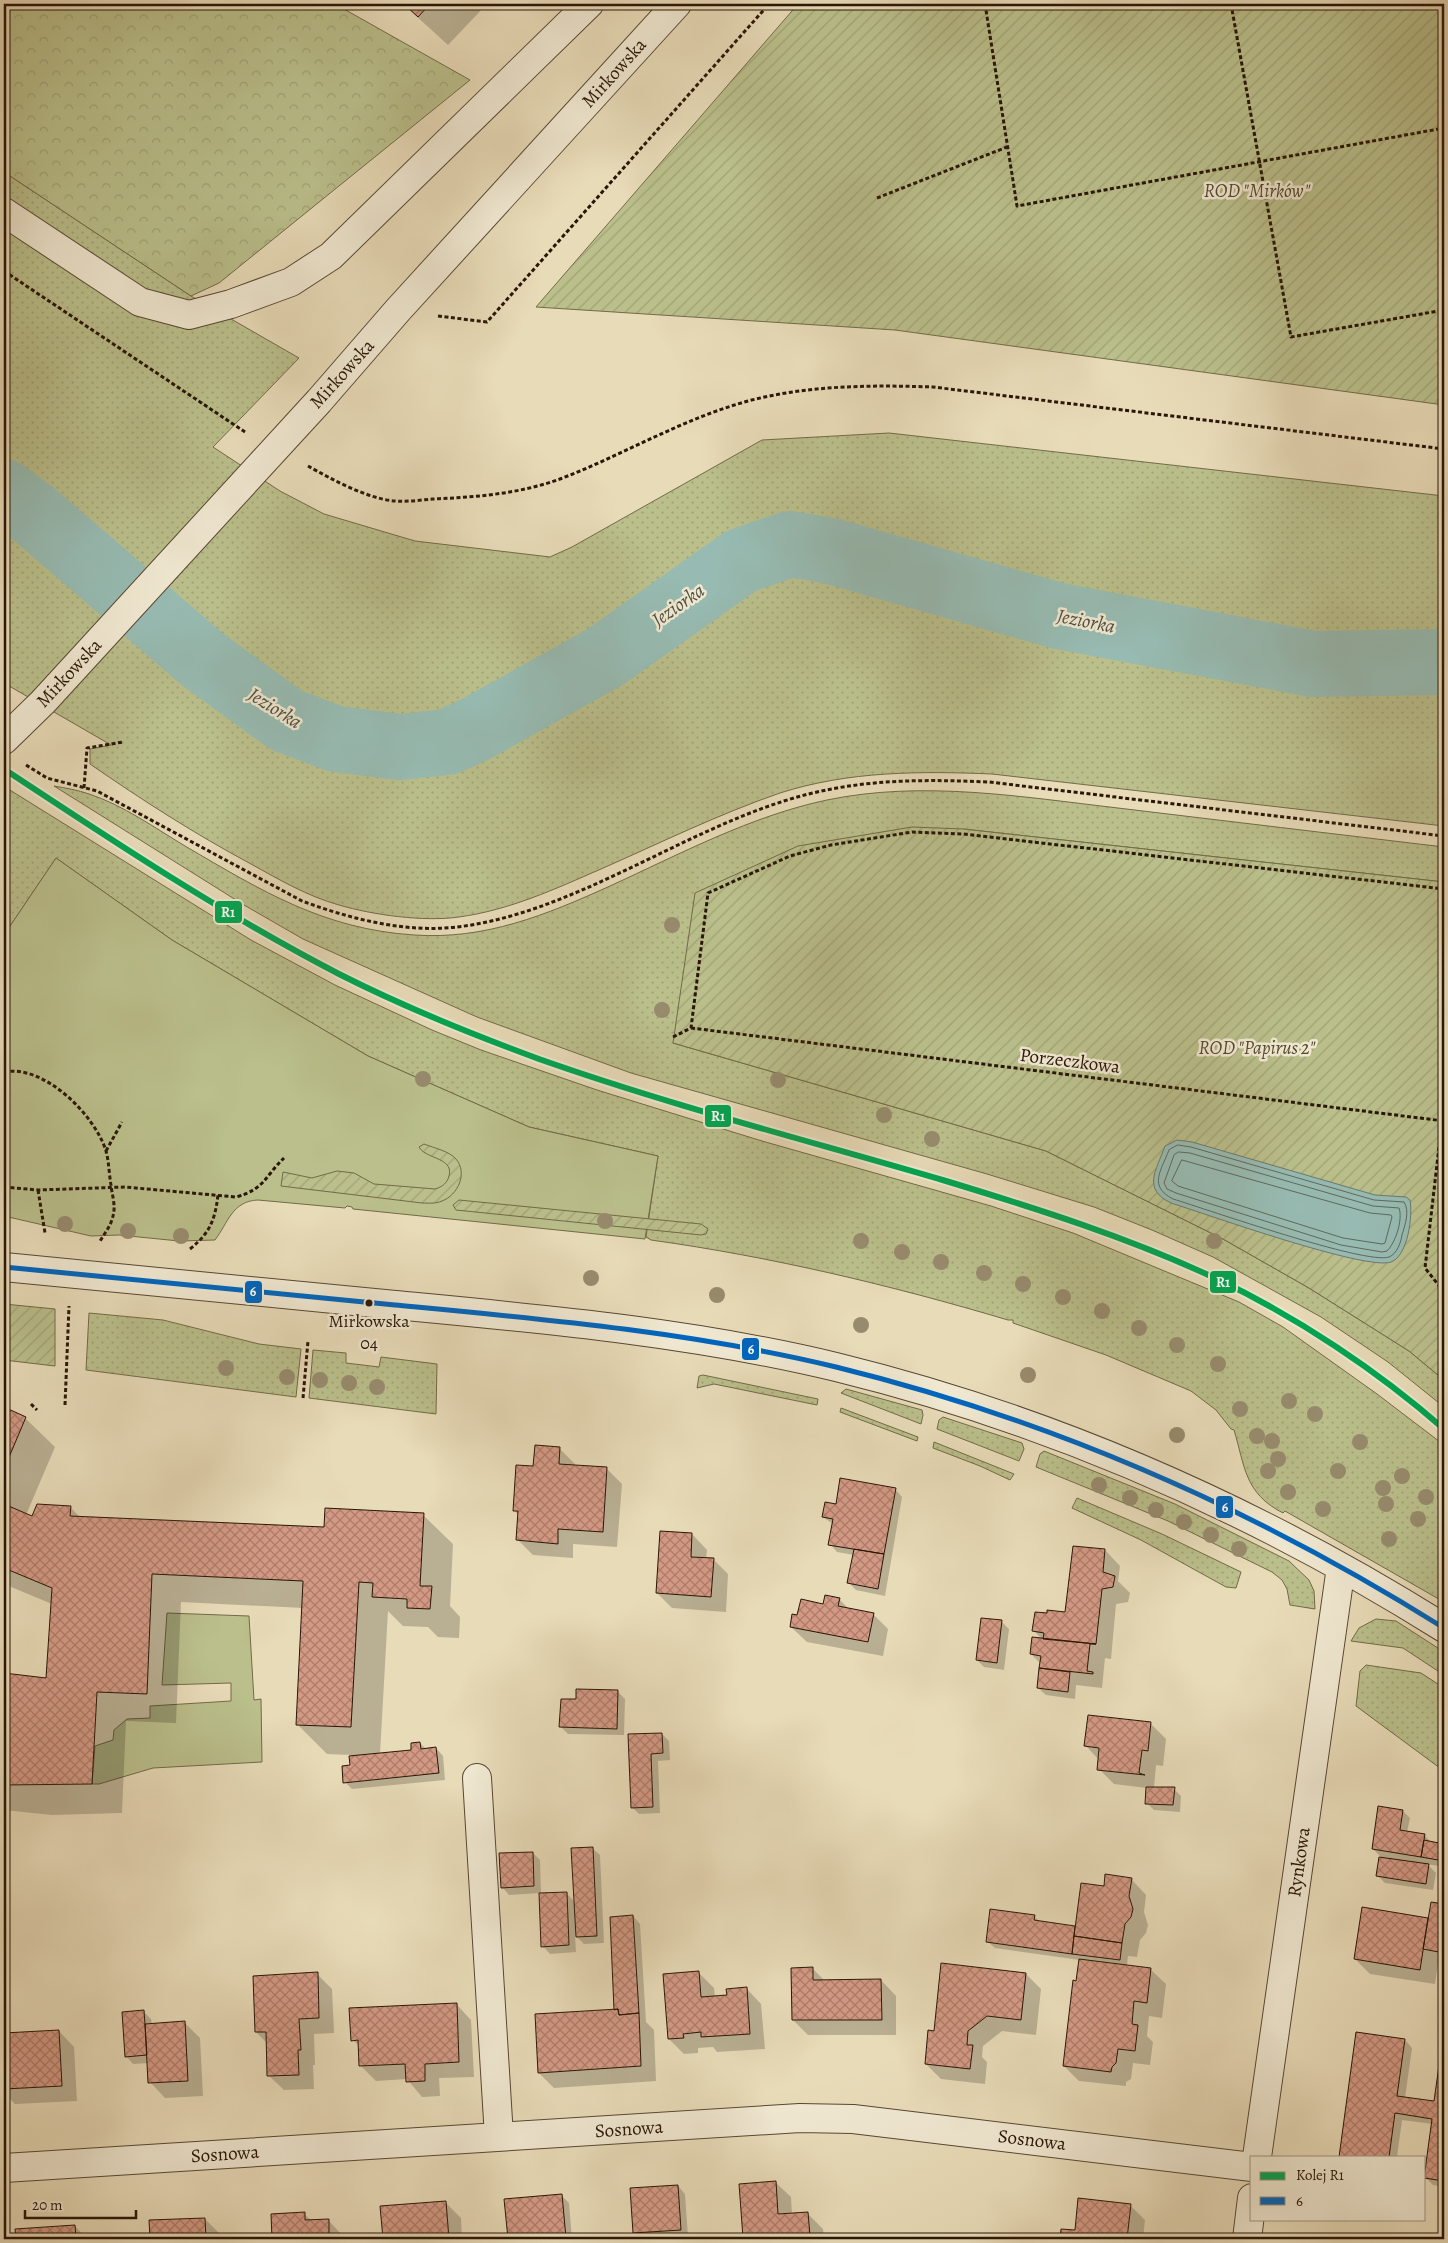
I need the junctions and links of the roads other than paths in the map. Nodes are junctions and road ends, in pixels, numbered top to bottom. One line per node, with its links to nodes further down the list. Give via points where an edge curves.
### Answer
1 (589, 4): 3 (street, via 331,256 291,282 231,304 189,315 140,302)
2 (677, 4): 4 (street, Mirkowska, via 319,400)
3 (4, 212)
4 (4, 740)
5 (4, 1267): 6 (street, via 620,1328 758,1350 836,1367 954,1400 1125,1461 1214,1501)
6 (1341, 1567): 7 (street); 10 (street, Rynkowa)
7 (1444, 1628)
8 (478, 1778): 9 (street)
9 (499, 2137): 11 (street, Sosnowa, via 828,2118); 12 (street, Sosnowa)
10 (1257, 2156)
11 (1250, 2167)
12 (4, 2168)
13 (1250, 2214): 14 (street)
14 (1247, 2239)

